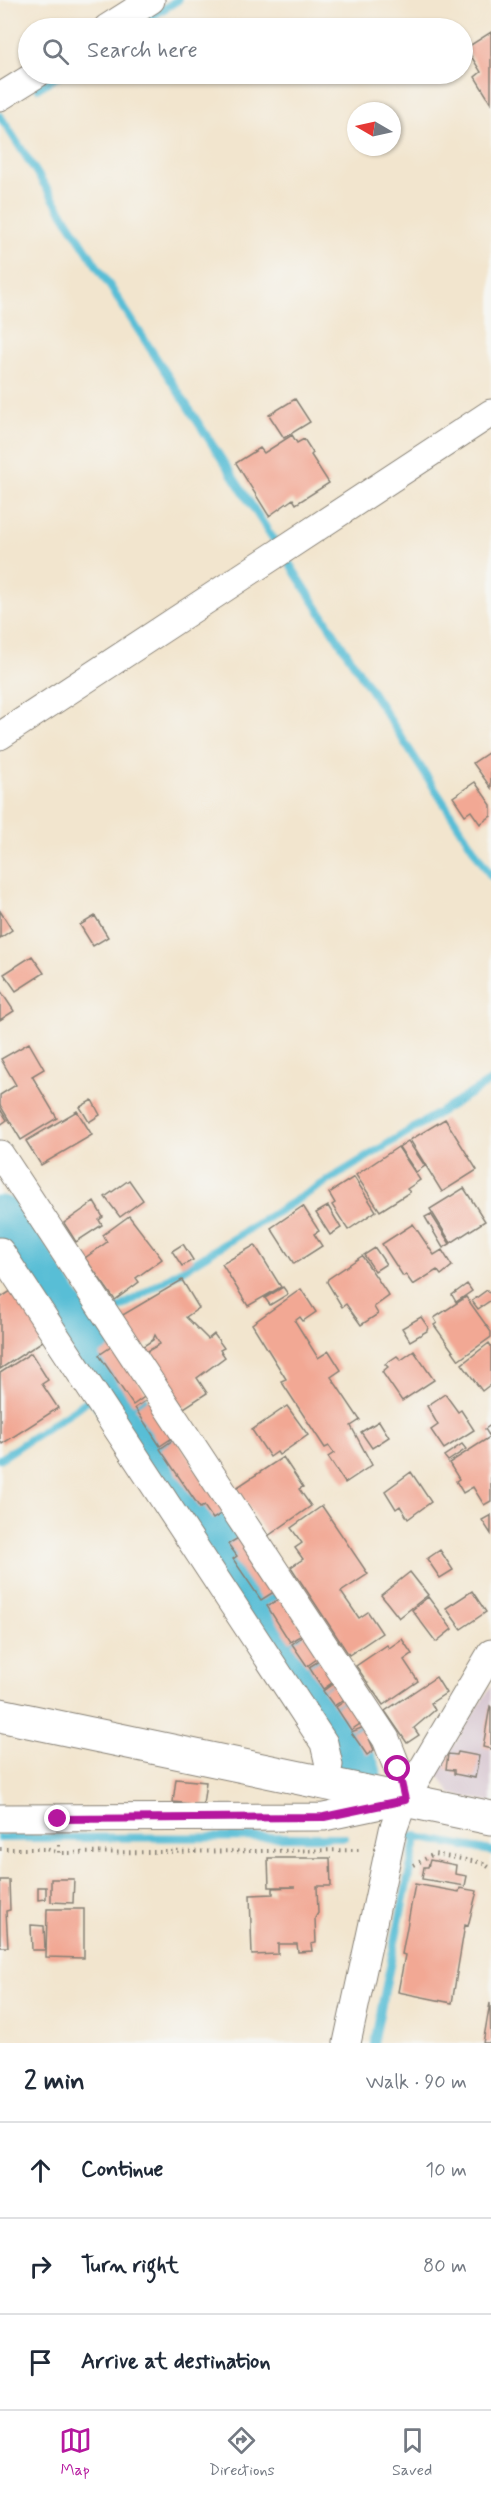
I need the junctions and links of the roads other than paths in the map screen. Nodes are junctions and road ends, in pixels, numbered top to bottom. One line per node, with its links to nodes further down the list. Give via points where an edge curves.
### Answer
1 (151, 0): 2 (street)
2 (123, 18)
3 (21, 84): 4 (street)
4 (0, 97)
5 (491, 413): 6 (street)
6 (0, 736)
7 (0, 1154): 12 (street, via 386,1739 401,1777)
8 (0, 1251): 11 (street, via 324,1743)
9 (491, 1653): 12 (street)
10 (0, 1715): 12 (street)
11 (329, 1765)
12 (405, 1800): 13 (street, via 324,1817); 14 (street); 15 (street, via 393,1830)
13 (0, 1818)
14 (491, 1818)
15 (347, 2043)

